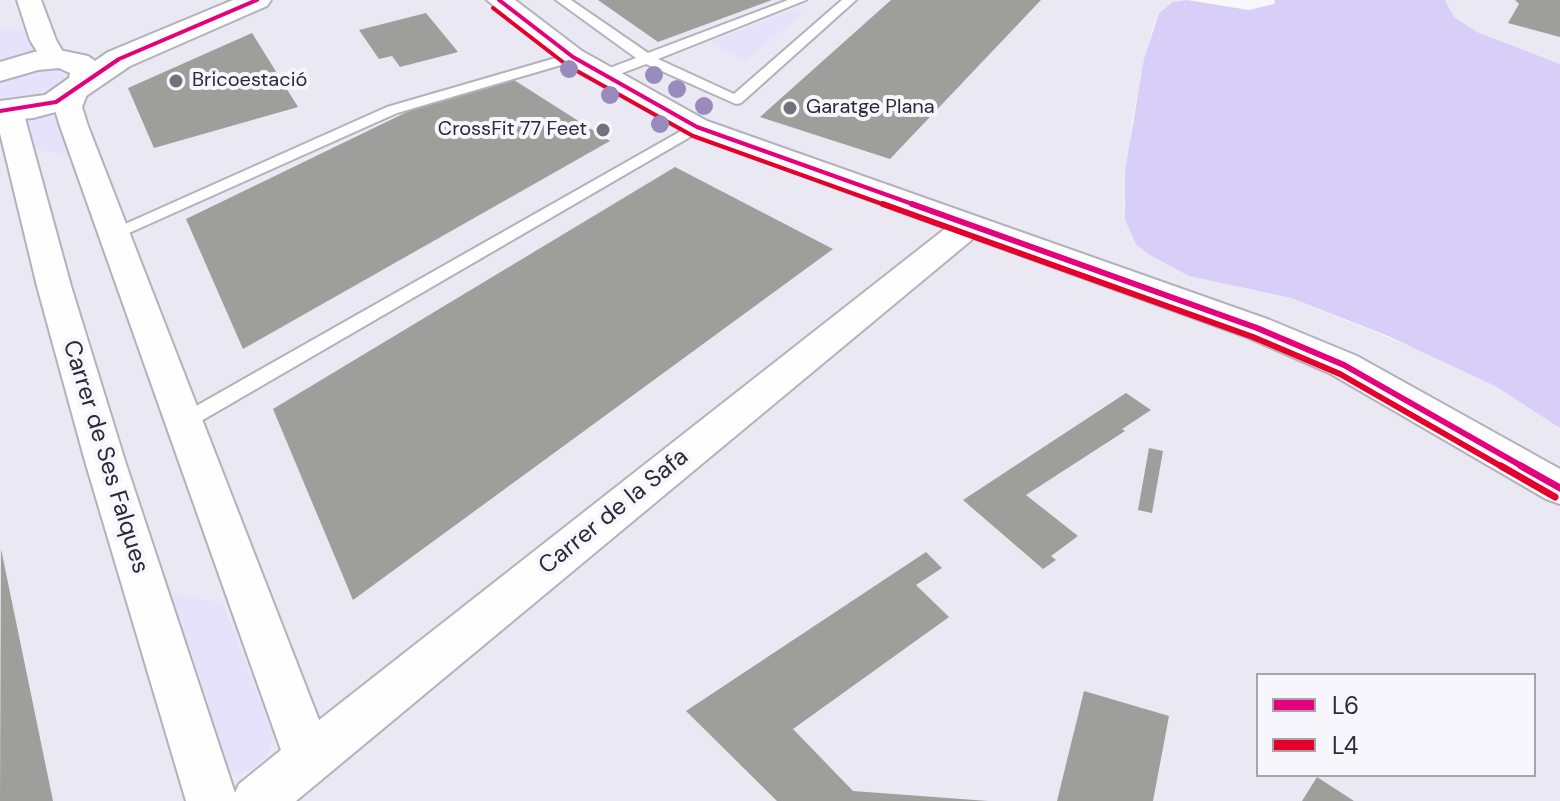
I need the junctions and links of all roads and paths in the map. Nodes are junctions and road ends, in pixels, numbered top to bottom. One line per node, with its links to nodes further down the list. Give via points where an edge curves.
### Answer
1 (29, 0): 10 (street)
2 (212, 0): 10 (street, via 115,39)
3 (257, 0): 10 (street, via 119,59)
4 (499, 0): 8 (street)
5 (562, 0): 9 (lane)
6 (800, 0): 9 (lane)
7 (850, 0): 9 (lane, via 736,100)
8 (573, 57): 12 (street); 16 (lane, via 392,110)
9 (647, 59): 12 (lane)
10 (64, 67): 11 (street, via 34,61); 13 (street, via 33,108); 16 (street, via 68,107)
11 (0, 72)
12 (604, 75): 14 (street)
13 (5, 120): 20 (street, Carrer de Ses Falques)
14 (697, 127): 15 (street); 17 (lane)
15 (971, 224): 18 (street, via 1344,365); 19 (street, Carrer de la Safa)
16 (114, 233): 17 (street)
17 (182, 423): 19 (street)
18 (1560, 488)
19 (309, 758): 21 (street, Carrer de la Safa)
20 (212, 801)
21 (257, 801)

